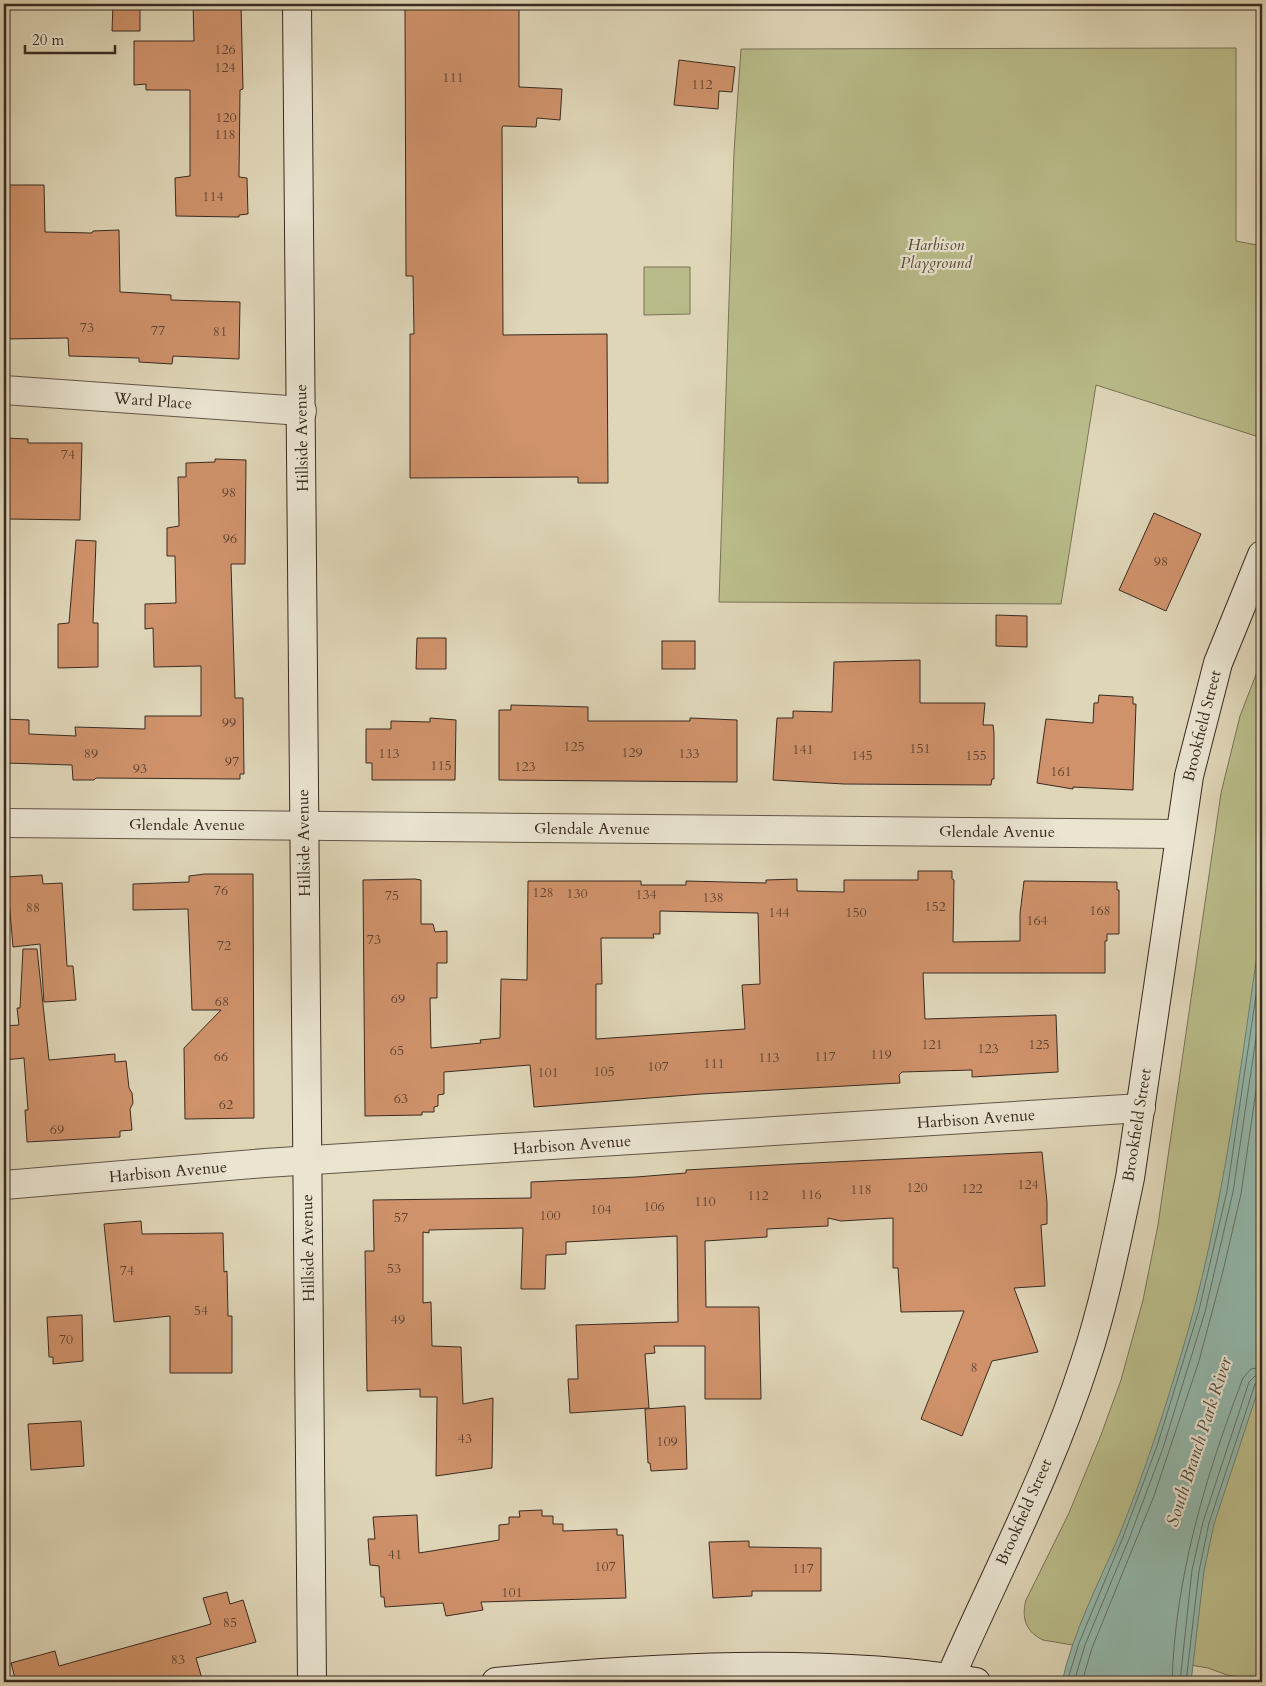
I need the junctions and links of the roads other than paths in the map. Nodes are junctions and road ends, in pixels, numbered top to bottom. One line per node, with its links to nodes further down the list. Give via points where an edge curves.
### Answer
1 (297, 4): 3 (street, Hillside Avenue)
2 (4, 390): 3 (street, Ward Place)
3 (302, 411): 6 (street, Hillside Avenue)
4 (1262, 555): 7 (street, Brookfield Street, via 1218,662 1189,776)
5 (4, 823): 6 (street, Glendale Avenue)
6 (304, 826): 7 (street, Glendale Avenue); 9 (street, Hillside Avenue)
7 (1180, 834): 8 (street, Brookfield Street)
8 (1141, 1108): 9 (street, Harbison Avenue); 11 (street, Brookfield Street, via 1117,1241 1085,1362)
9 (307, 1162): 10 (street, Harbison Avenue); 12 (street, Hillside Avenue)
10 (4, 1185)
11 (963, 1680): 13 (street, via 887,1672 765,1668 626,1672)
12 (312, 1682)
13 (496, 1682)

